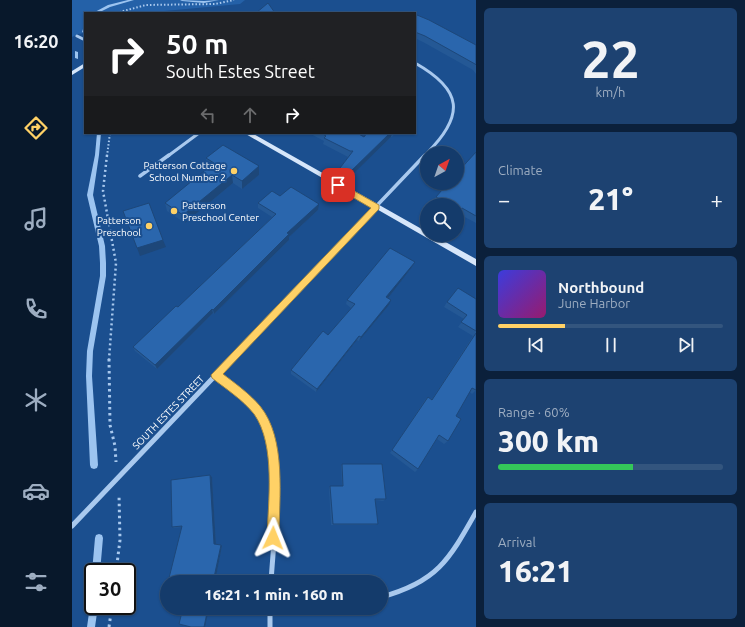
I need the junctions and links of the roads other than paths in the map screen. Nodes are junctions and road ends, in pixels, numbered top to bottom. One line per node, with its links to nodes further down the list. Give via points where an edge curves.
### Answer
1 (77, 36): 2 (street)
2 (84, 40)
3 (416, 64): 8 (street, SOUTH ESTES STREET, via 441,81 451,96 454,107 451,124)
4 (84, 66): 5 (street)
5 (72, 73)
6 (197, 134): 10 (street)
7 (249, 134): 11 (street)
8 (434, 146)
9 (420, 160): 11 (street, SOUTH ESTES STREET)
10 (140, 176)
11 (376, 207): 12 (street); 13 (street, SOUTH ESTES STREET)
12 (476, 263)
13 (216, 375): 15 (street, SOUTH ESTES STREET); 16 (street, via 257,410 270,438 275,493)
14 (476, 512): 17 (street, via 446,562 413,588)
15 (72, 526)
16 (271, 575)
17 (388, 596)
18 (270, 615): 19 (street)
19 (270, 627)

